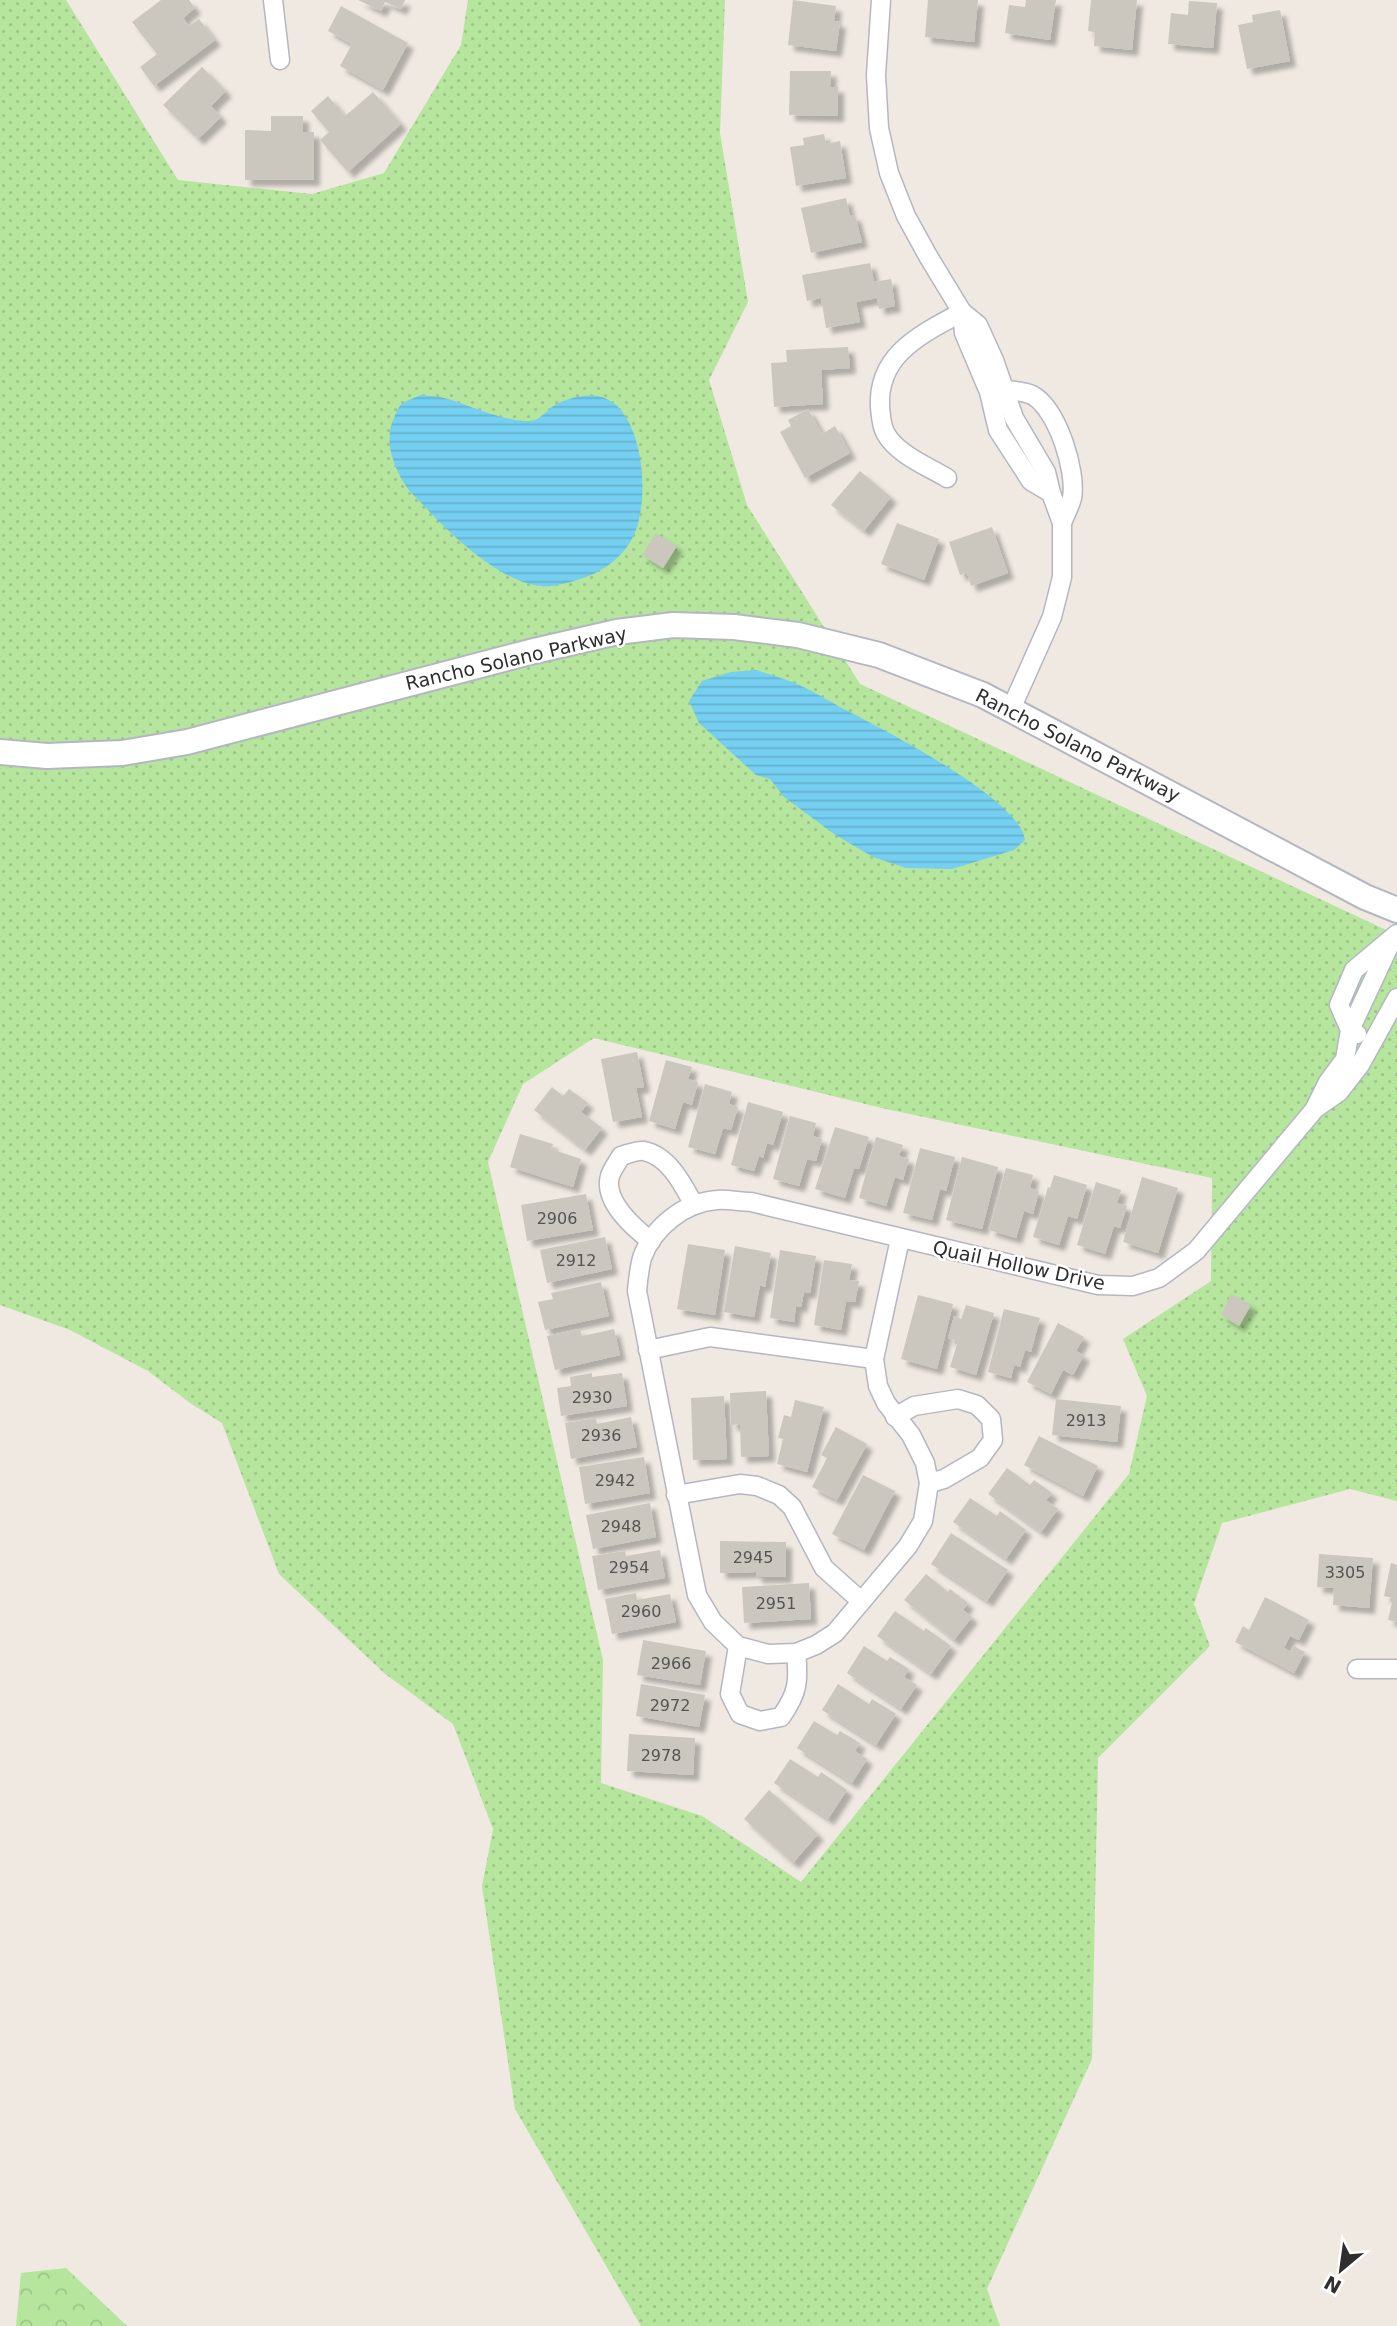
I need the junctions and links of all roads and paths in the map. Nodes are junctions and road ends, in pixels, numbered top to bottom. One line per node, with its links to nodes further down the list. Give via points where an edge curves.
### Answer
1 (273, 0): 3 (street)
2 (881, 0): 4 (street, via 876,75 879,128 890,173 906,216)
3 (280, 60)
4 (962, 312): 5 (street, via 978,325); 6 (street, via 905,346 888,368 879,392 886,434 901,450); 7 (street, via 964,333 989,392 998,430 1031,481)
5 (1005, 390): 7 (street, via 1014,418 1046,471); 8 (street, via 1031,394 1044,405 1061,436 1070,465 1072,496)
6 (947, 478)
7 (1051, 494): 8 (street)
8 (1062, 523): 9 (street, via 1062,577 1052,617)
9 (1011, 709): 10 (street, Rancho Solano Parkway, via 879,654 798,635 673,625 617,632 530,652 187,742 122,753 47,756); 11 (street, Rancho Solano Parkway)
10 (0, 752)
11 (1397, 911)
12 (1395, 935): 14 (street, Quail Hollow Drive, via 1354,970 1339,1006)
13 (1397, 999): 15 (street, Quail Hollow Drive)
14 (1350, 1030): 15 (street); 16 (street, Quail Hollow Drive, via 1345,1059)
15 (1372, 1041): 16 (street, Quail Hollow Drive, via 1339,1092)
16 (1314, 1110): 18 (street, Quail Hollow Drive, via 1196,1251 1159,1278 1133,1286 1098,1285)
17 (694, 1205): 18 (street, Quail Hollow Drive, via 718,1200 751,1202); 19 (street, Quail Hollow Drive, via 669,1220); 19 (street, via 660,1157 641,1150 621,1156 609,1177 612,1198 636,1230)
18 (900, 1239): 21 (street)
19 (651, 1241): 20 (street, Quail Hollow Drive, via 642,1259 636,1292)
20 (648, 1350): 21 (street, via 710,1337); 24 (street, Quail Hollow Drive)
21 (874, 1359): 22 (street, via 878,1386)
22 (895, 1417): 23 (street, via 925,1462); 23 (street, via 914,1406 958,1399 977,1405 992,1419 993,1440 980,1458)
23 (929, 1483): 25 (street, via 923,1521)
24 (676, 1494): 25 (street, via 740,1484 779,1495 792,1507 824,1568); 26 (street, Quail Hollow Drive, via 697,1595 713,1622)
25 (861, 1601): 27 (street, via 835,1633)
26 (738, 1646): 27 (street, via 768,1654); 27 (street, via 730,1694 740,1714 760,1721 781,1717 793,1700 799,1678)
27 (796, 1653)
28 (1357, 1669): 29 (street)
29 (1397, 1669)

